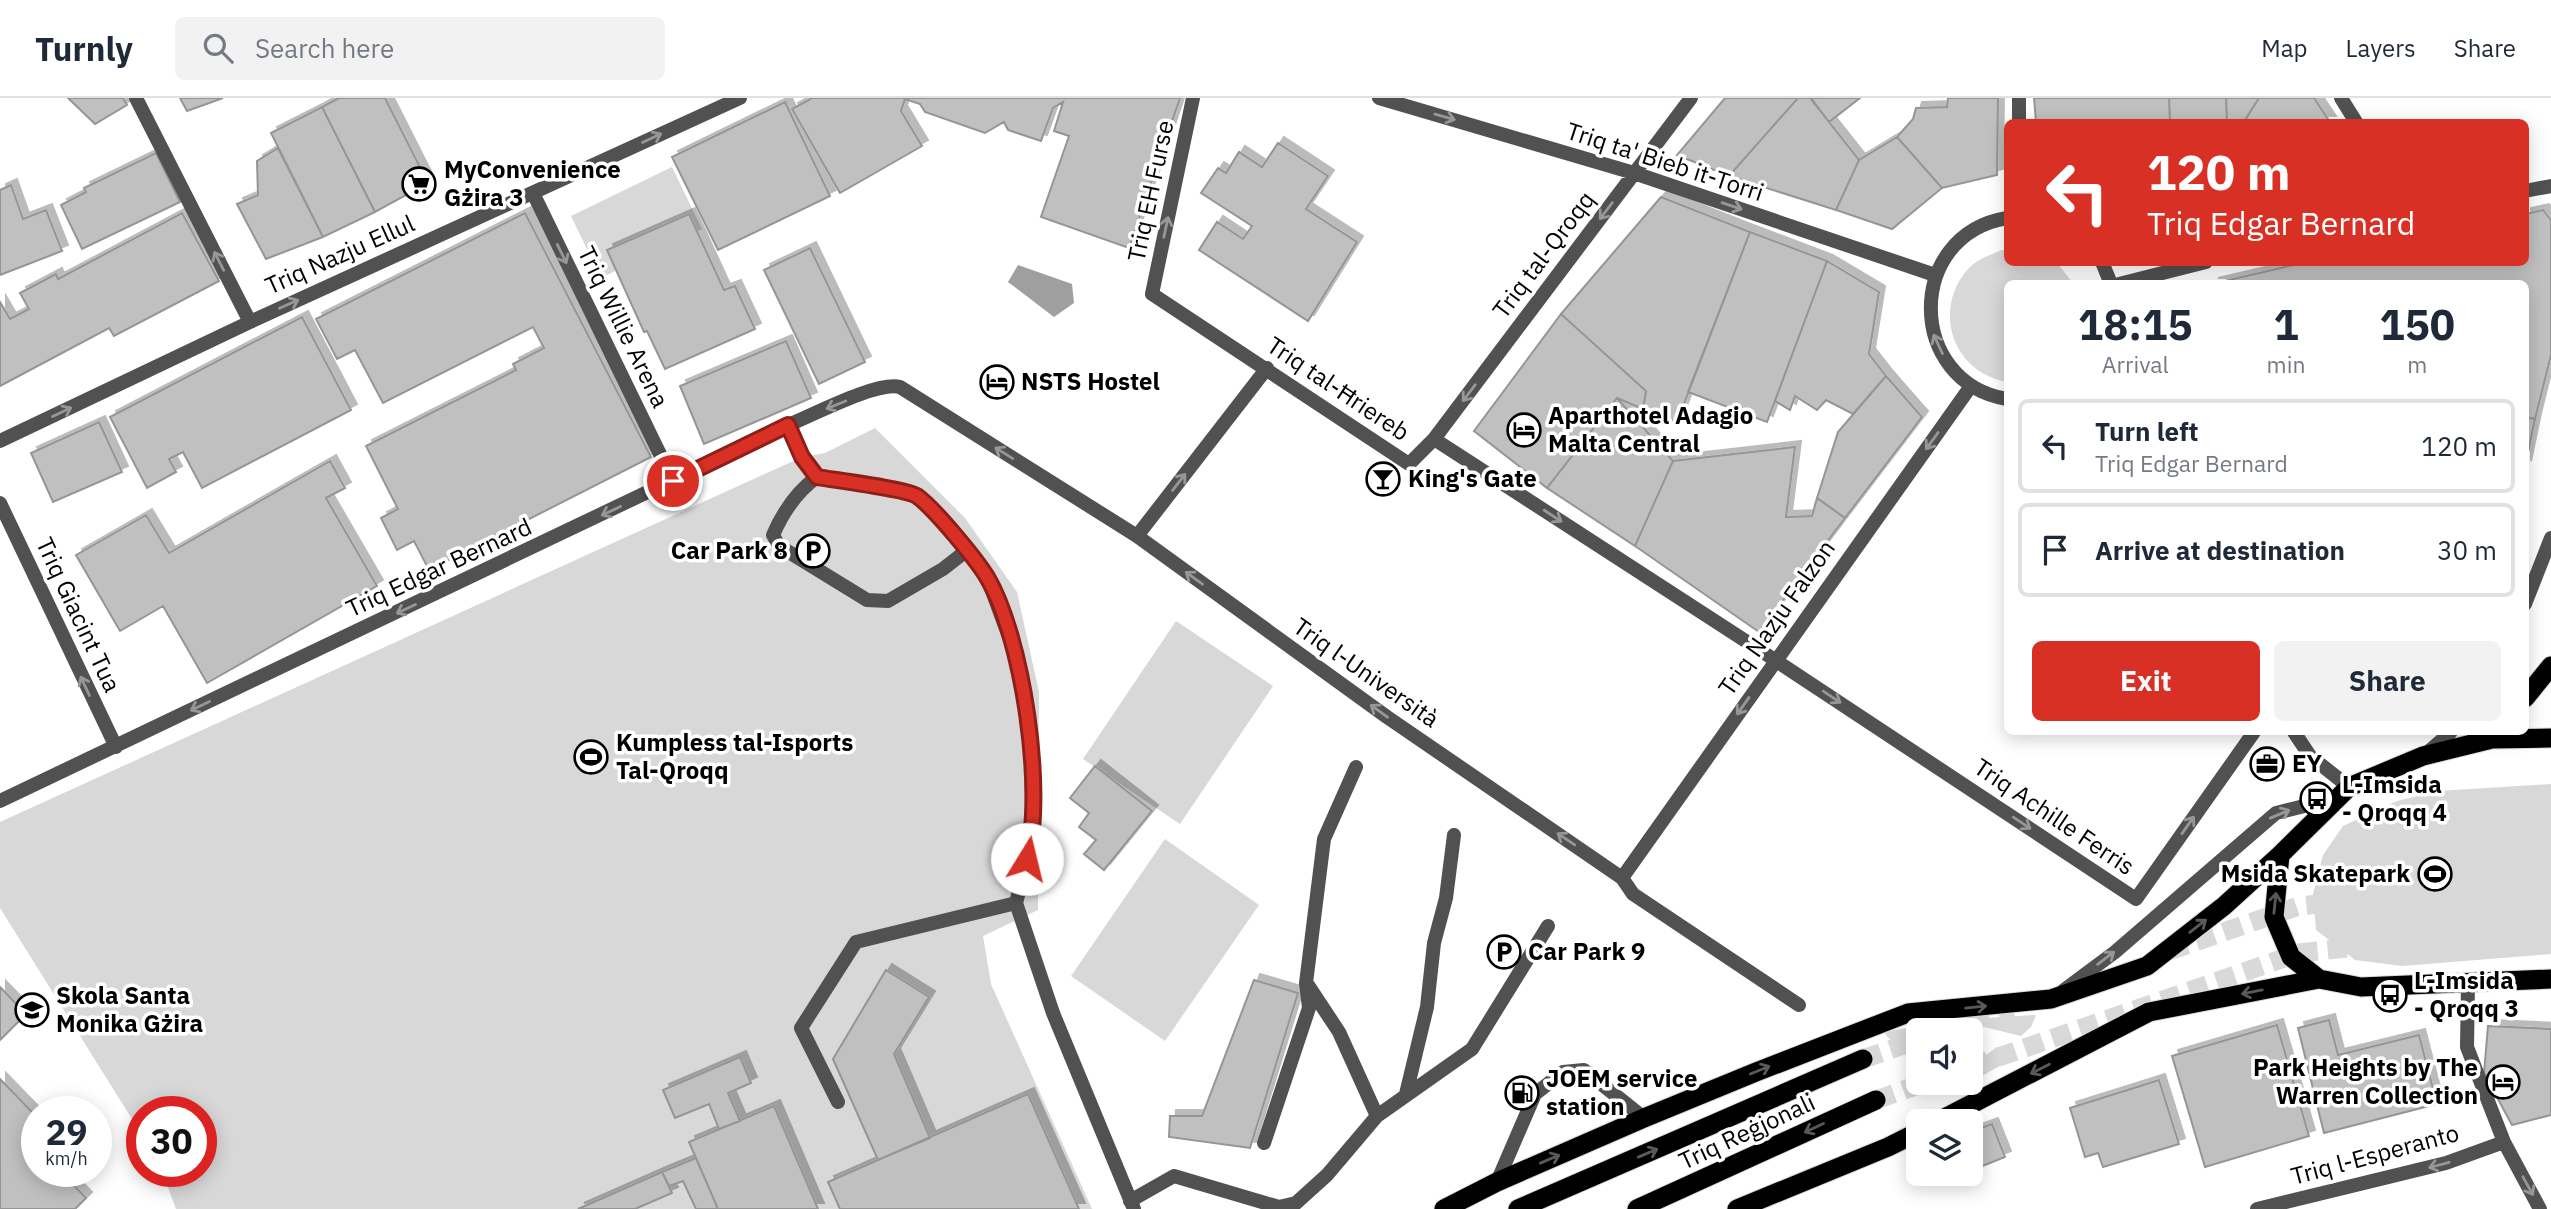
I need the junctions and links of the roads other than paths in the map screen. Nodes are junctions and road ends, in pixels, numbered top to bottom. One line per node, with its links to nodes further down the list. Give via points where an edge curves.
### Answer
1 (135, 98): 19 (street, one-way to 1)
2 (740, 98): 13 (street, Triq Nazju Ellul, one-way to 2)
3 (1193, 98): 18 (street, Triq EH Furse, one-way to 3)
4 (1379, 98): 10 (street, Triq ta' Bieb it-Torri, one-way to 10)
5 (1691, 98): 10 (street, Triq tal-Qroqq)
6 (2019, 98): 8 (street)
7 (2341, 98): 9 (street)
8 (2019, 119)
9 (2354, 119)
10 (1634, 173): 16 (street, Triq ta' Bieb it-Torri, one-way to 16); 25 (street, Triq tal-Qroqq, one-way to 25)
11 (2551, 186): 12 (street)
12 (2529, 190)
13 (533, 193): 19 (street, Triq Nazju Ellul, one-way to 13); 28 (street, Triq Willie Arena, one-way to 28)
14 (2004, 218): 16 (street, via 1969,232 1949,251)
15 (2191, 266): 17 (street)
16 (1935, 275): 21 (street, one-way to 16, via 1948,365 1934,337 1929,306)
17 (2135, 280)
18 (1152, 294): 20 (street, Triq tal-Ħriereb)
19 (250, 322): 26 (street, Triq Nazju Ellul, one-way to 19)
20 (1267, 368): 25 (street, Triq tal-Ħriereb, via 1409,464); 30 (street, one-way to 20)
21 (1971, 386): 23 (street); 34 (street, Triq Nazju Falzon, one-way to 34)
22 (900, 387): 24 (street, Triq Edgar Bernard, one-way to 24, via 882,387); 30 (street, Triq l-Università, one-way to 22)
23 (2004, 399)
24 (788, 425): 27 (street); 28 (street, Triq Edgar Bernard)
25 (1434, 439): 34 (street, Triq tal-Ħriereb, one-way to 34)
26 (0, 441)
27 (817, 477): 32 (street, via 915,494); 32 (street, via 801,489 773,535 779,546 867,600 888,601)
28 (673, 481): 42 (street, Triq Edgar Bernard, one-way to 42)
29 (0, 503): 42 (street, Triq Giacint Tua, one-way to 29)
30 (1137, 536): 49 (street, Triq l-Università, one-way to 30, via 1387,717)
31 (2551, 538): 33 (street)
32 (966, 551): 50 (street, via 987,577 1022,681 1032,764 1033,837)
33 (2529, 594)
34 (1775, 660): 37 (street, Triq Achille Ferris, one-way to 37, via 2136,899); 49 (street, Triq Nazju Falzon, one-way to 49)
35 (2551, 666): 36 (highway)
36 (2529, 693)
37 (2252, 735)
38 (2296, 735): 45 (street)
39 (2448, 735): 43 (street)
40 (2495, 735): 41 (highway); 43 (highway)
41 (2551, 738)
42 (116, 747): 46 (street, Triq Edgar Bernard)
43 (2423, 756): 45 (highway)
44 (1356, 767): 54 (street, via 1324,839)
45 (2343, 793): 48 (highway); 56 (street, one-way to 45, via 2115,952 2276,813)
46 (0, 801)
47 (1454, 835): 59 (street, via 1427,1007)
48 (2280, 855): 52 (highway, one-way to 48, via 2291,957 2274,917); 56 (highway, one-way to 48, via 2147,966)
49 (1622, 878): 57 (street, Triq l-Università, via 1633,894)
50 (1016, 903): 61 (street, via 856,942 801,1028); 69 (street, via 1054,1013)
51 (1548, 926): 59 (street, via 1472,1049)
52 (2319, 979): 55 (highway, via 2361,987); 62 (highway, one-way to 62, via 2149,1012)
53 (2551, 979): 55 (highway)
54 (1306, 983): 63 (street, via 1339,1032); 67 (street, via 1308,1008)
55 (2468, 984): 66 (street, via 2467,1047)
56 (2051, 999): 64 (highway, one-way to 56, via 1908,1013)
57 (1799, 1005)
58 (1863, 1059): 71 (highway, Triq Reġjonali, one-way to 58)
59 (1406, 1094): 63 (street)
60 (1877, 1100): 72 (highway, Triq Reġjonali, one-way to 72)
61 (838, 1102)
62 (1962, 1109)
63 (1377, 1116): 69 (street, via 1327,1175 1296,1203 1279,1207 1174,1176)
64 (1644, 1118): 68 (highway, one-way to 64); 68 (street, via 1584,1070 1563,1072 1535,1094)
65 (1906, 1138): 73 (highway)
66 (2504, 1142): 74 (street, Triq l-Esperanto, one-way to 74, via 2446,1164); 75 (street, one-way to 75)
67 (1264, 1143)
68 (1497, 1182): 70 (highway)
69 (1132, 1205)
70 (1444, 1209)
71 (1518, 1209)
72 (1637, 1209)
73 (1737, 1209)
74 (2257, 1209)
75 (2540, 1209)

